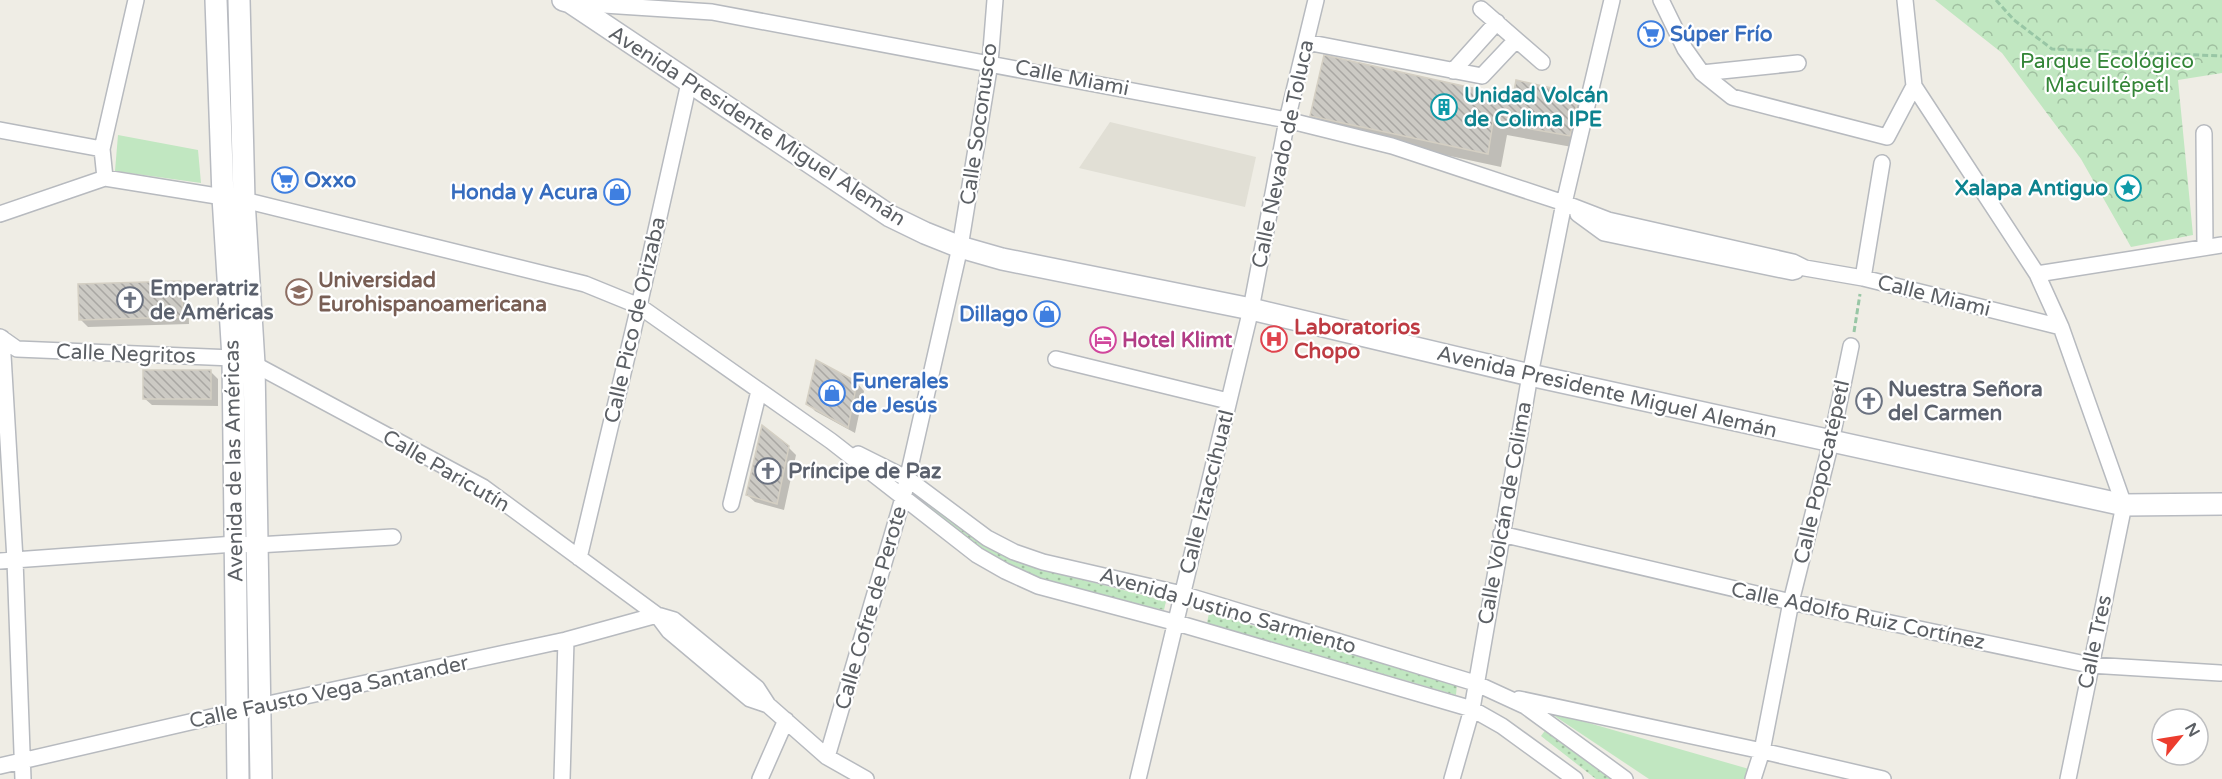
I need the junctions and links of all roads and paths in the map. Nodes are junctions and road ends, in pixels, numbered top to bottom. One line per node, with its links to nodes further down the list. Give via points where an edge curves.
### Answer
1 (136, 0): 27 (street)
2 (216, 0): 30 (main road, Avenida de las Américas)
3 (239, 0): 31 (main road, Avenida de las Américas)
4 (995, 0): 18 (street, Calle Soconusco)
5 (1316, 0): 15 (street, Calle Nevado de Toluca)
6 (1612, 0): 32 (street, Calle Volcán de Colima)
7 (1661, 0): 21 (street)
8 (1905, 0): 23 (street)
9 (1996, 0): 16 (path, via 2014,20 2052,49)
10 (566, 1): 11 (street, Calle Miami); 22 (main road, Avenida Presidente Miguel Alemán)
11 (712, 6): 18 (street, Calle Miami)
12 (1481, 9): 13 (street)
13 (1497, 22): 14 (street); 20 (street)
14 (1516, 40): 17 (street); 20 (street, via 1482,76)
15 (1306, 42): 20 (street); 24 (street, Calle Nevado de Toluca)
16 (2222, 56)
17 (1542, 62)
18 (990, 63): 24 (street, Calle Miami); 35 (street, Calle Soconusco)
19 (1798, 63): 21 (street)
20 (1453, 71)
21 (1702, 74): 23 (street, via 1732,98 1887,137)
22 (689, 83): 35 (main road, Avenida Presidente Miguel Alemán, via 890,216); 39 (street, Calle Pico de Orizaba)
23 (1914, 86): 37 (street)
24 (1287, 120): 32 (street, Calle Miami, via 1392,146); 40 (street, Calle Nevado de Toluca)
25 (0, 130): 27 (street)
26 (2204, 133): 36 (street)
27 (102, 149): 29 (street)
28 (1882, 163): 38 (street)
29 (105, 178): 30 (street, Avenida Justino Sarmiento); 33 (street)
30 (223, 197): 31 (main road, Avenida Justino Sarmiento); 44 (main road, Avenida de las Américas)
31 (244, 200): 39 (street, Avenida Justino Sarmiento, via 585,284); 46 (main road, Avenida de las Américas)
32 (1564, 203): 38 (street, Calle Miami, via 1608,220 1805,268); 47 (street, Calle Volcán de Colima)
33 (0, 214)
34 (2222, 245): 36 (street)
35 (960, 247): 40 (main road, Avenida Presidente Miguel Alemán); 52 (street, Calle Cofre de Perote)
36 (2205, 247): 37 (street)
37 (2037, 274): 41 (street)
38 (1863, 278): 41 (street, Calle Miami); 43 (path)
39 (639, 306): 48 (street, Avenida Justino Sarmiento); 61 (street, Calle Pico de Orizaba)
40 (1251, 309): 47 (main road, Avenida Presidente Miguel Alemán); 49 (street, Calle Iztaccíhuatl)
41 (2061, 327): 56 (street)
42 (1, 338): 44 (street, Calle Negritos, via 17,349); 62 (street)
43 (1851, 346): 51 (street, Calle Popocatépetl)
44 (233, 358): 46 (street, Calle Negritos); 59 (main road, Avenida de las Américas)
45 (1056, 359): 49 (street)
46 (254, 364): 60 (main road, Avenida de las Américas); 61 (street, Calle Paricutín, via 483,487)
47 (1530, 375): 51 (main road, Avenida Presidente Miguel Alemán); 57 (street, Calle Volcán de Colima)
48 (759, 391): 50 (street, Avenida Justino Sarmiento); 54 (street)
49 (1228, 401): 63 (street, Calle Iztaccíhuatl)
50 (831, 441): 52 (street, Avenida Justino Sarmiento); 53 (street, Avenida Justino Sarmiento)
51 (1830, 442): 56 (main road, Avenida Presidente Miguel Alemán); 64 (street, Calle Popocatépetl)
52 (908, 479): 53 (street, Calle Cofre de Perote); 63 (street, Avenida Justino Sarmiento, via 987,538 1014,552)
53 (903, 498): 66 (street, Avenida Justino Sarmiento, via 1005,572 1038,586); 77 (street, Calle Cofre de Perote)
54 (731, 504)
55 (2222, 504): 56 (main road, Avenida Presidente Miguel Alemán)
56 (2124, 505): 68 (street, Calle Tres)
57 (1501, 534): 64 (street, Calle Adolfo Ruiz Cortínez); 70 (street, Calle Volcán de Colima)
58 (393, 537): 60 (street)
59 (235, 544): 60 (street); 62 (street); 74 (main road, Avenida de las Américas)
60 (257, 545): 72 (main road, Avenida de las Américas)
61 (579, 558): 65 (street, Calle Paricutín)
62 (7, 561): 78 (street)
63 (1182, 594): 66 (street, Calle Iztaccíhuatl); 70 (street, Avenida Justino Sarmiento)
64 (1791, 602): 68 (street, Calle Adolfo Ruiz Cortínez); 76 (street, Calle Popocatépetl)
65 (657, 615): 67 (street, Calle Fausto Vega Santander); 75 (street, Calle Paricutín, via 674,620 757,688 768,705)
66 (1177, 623): 73 (street, Avenida Justino Sarmiento); 86 (street, Calle Iztaccíhuatl)
67 (566, 640): 72 (street, Calle Fausto Vega Santander); 83 (street)
68 (2090, 665): 69 (street, Calle Adolfo Ruiz Cortínez); 92 (street, Calle Tres)
69 (2220, 673)
70 (1475, 683): 71 (street, Avenida Justino Sarmiento); 73 (street, Calle Volcán de Colima)
71 (1504, 696): 76 (street); 89 (street, Avenida Justino Sarmiento, via 1526,706)
72 (259, 706): 74 (street, Calle Fausto Vega Santander); 82 (main road, Avenida de las Américas)
73 (1472, 709): 87 (street, Calle Volcán de Colima); 88 (street, Avenida Justino Sarmiento)
74 (237, 711): 78 (street, Calle Fausto Vega Santander); 81 (main road, Avenida de las Américas)
75 (786, 720): 77 (street, Calle Paricutín); 84 (street)
76 (1762, 751): 90 (street, Calle Popocatépetl); 91 (street)
77 (827, 757): 85 (street, Calle Paricutín)
78 (23, 761): 79 (street, Calle Fausto Vega Santander); 80 (street)
79 (0, 766)
80 (23, 779)
81 (238, 779)
82 (261, 779)
83 (562, 779)
84 (760, 779)
85 (866, 779)
86 (1138, 779)
87 (1452, 779)
88 (1575, 779)
89 (1625, 779)
90 (1754, 779)
91 (1882, 779)
92 (2068, 779)

